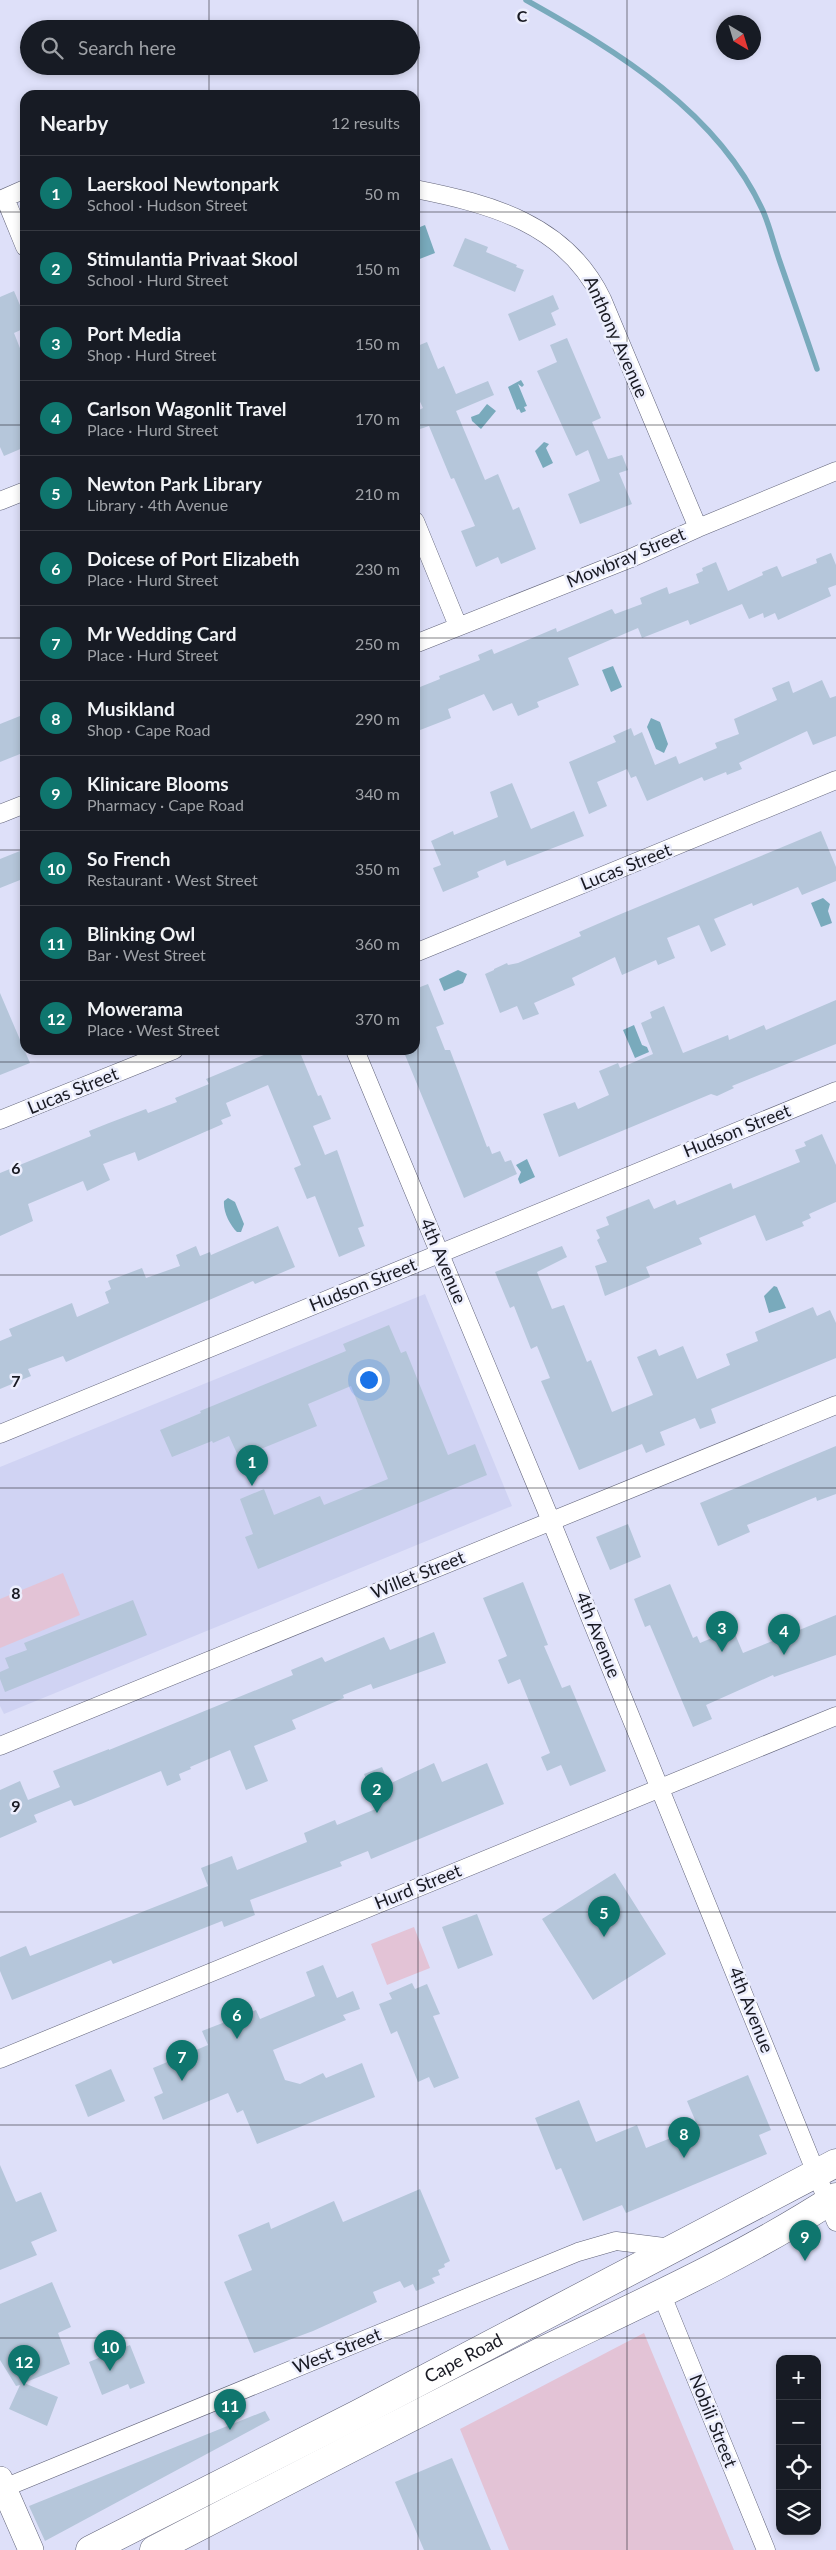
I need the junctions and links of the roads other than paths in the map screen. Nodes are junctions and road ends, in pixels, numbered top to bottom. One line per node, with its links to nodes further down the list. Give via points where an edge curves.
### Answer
1 (420, 190): 8 (street, Anthony Avenue, via 514,216 552,237 584,267 605,306)
2 (20, 191): 3 (street)
3 (2, 199): 4 (street)
4 (20, 237)
5 (836, 471): 8 (street, Mowbray Street)
6 (20, 492): 7 (street)
7 (0, 501)
8 (698, 528): 10 (street, Mowbray Street, via 629,559)
9 (420, 533): 10 (street)
10 (458, 626): 11 (street, Mowbray Street)
11 (420, 642)
12 (836, 780): 15 (street, Lucas Street)
13 (20, 806): 14 (street)
14 (0, 814)
15 (420, 951)
16 (162, 1055): 19 (street, Lucas Street)
17 (357, 1055): 20 (street, 4th Avenue)
18 (836, 1091): 20 (street, Hudson Street)
19 (0, 1120)
20 (440, 1253): 22 (street, Hudson Street); 23 (street, 4th Avenue)
21 (836, 1405): 23 (street, Willet Street)
22 (0, 1434)
23 (552, 1521): 25 (street, Willet Street); 26 (street, 4th Avenue)
24 (836, 1716): 26 (street, Hurd Street)
25 (0, 1746)
26 (661, 1788): 27 (street, Hurd Street); 28 (street, 4th Avenue)
27 (0, 2059)
28 (826, 2168): 29 (street, 4th Avenue); 30 (main road, Cape Road)
29 (834, 2207): 31 (main road, Cape Road)
30 (675, 2248): 32 (street, West Street, via 614,2242 578,2252); 34 (main road, Cape Road)
31 (661, 2293): 35 (main road, Cape Road, via 377,2434); 36 (street, Nobili Street)
32 (2, 2484): 33 (street)
33 (32, 2550)
34 (90, 2550)
35 (154, 2550)
36 (766, 2550)

